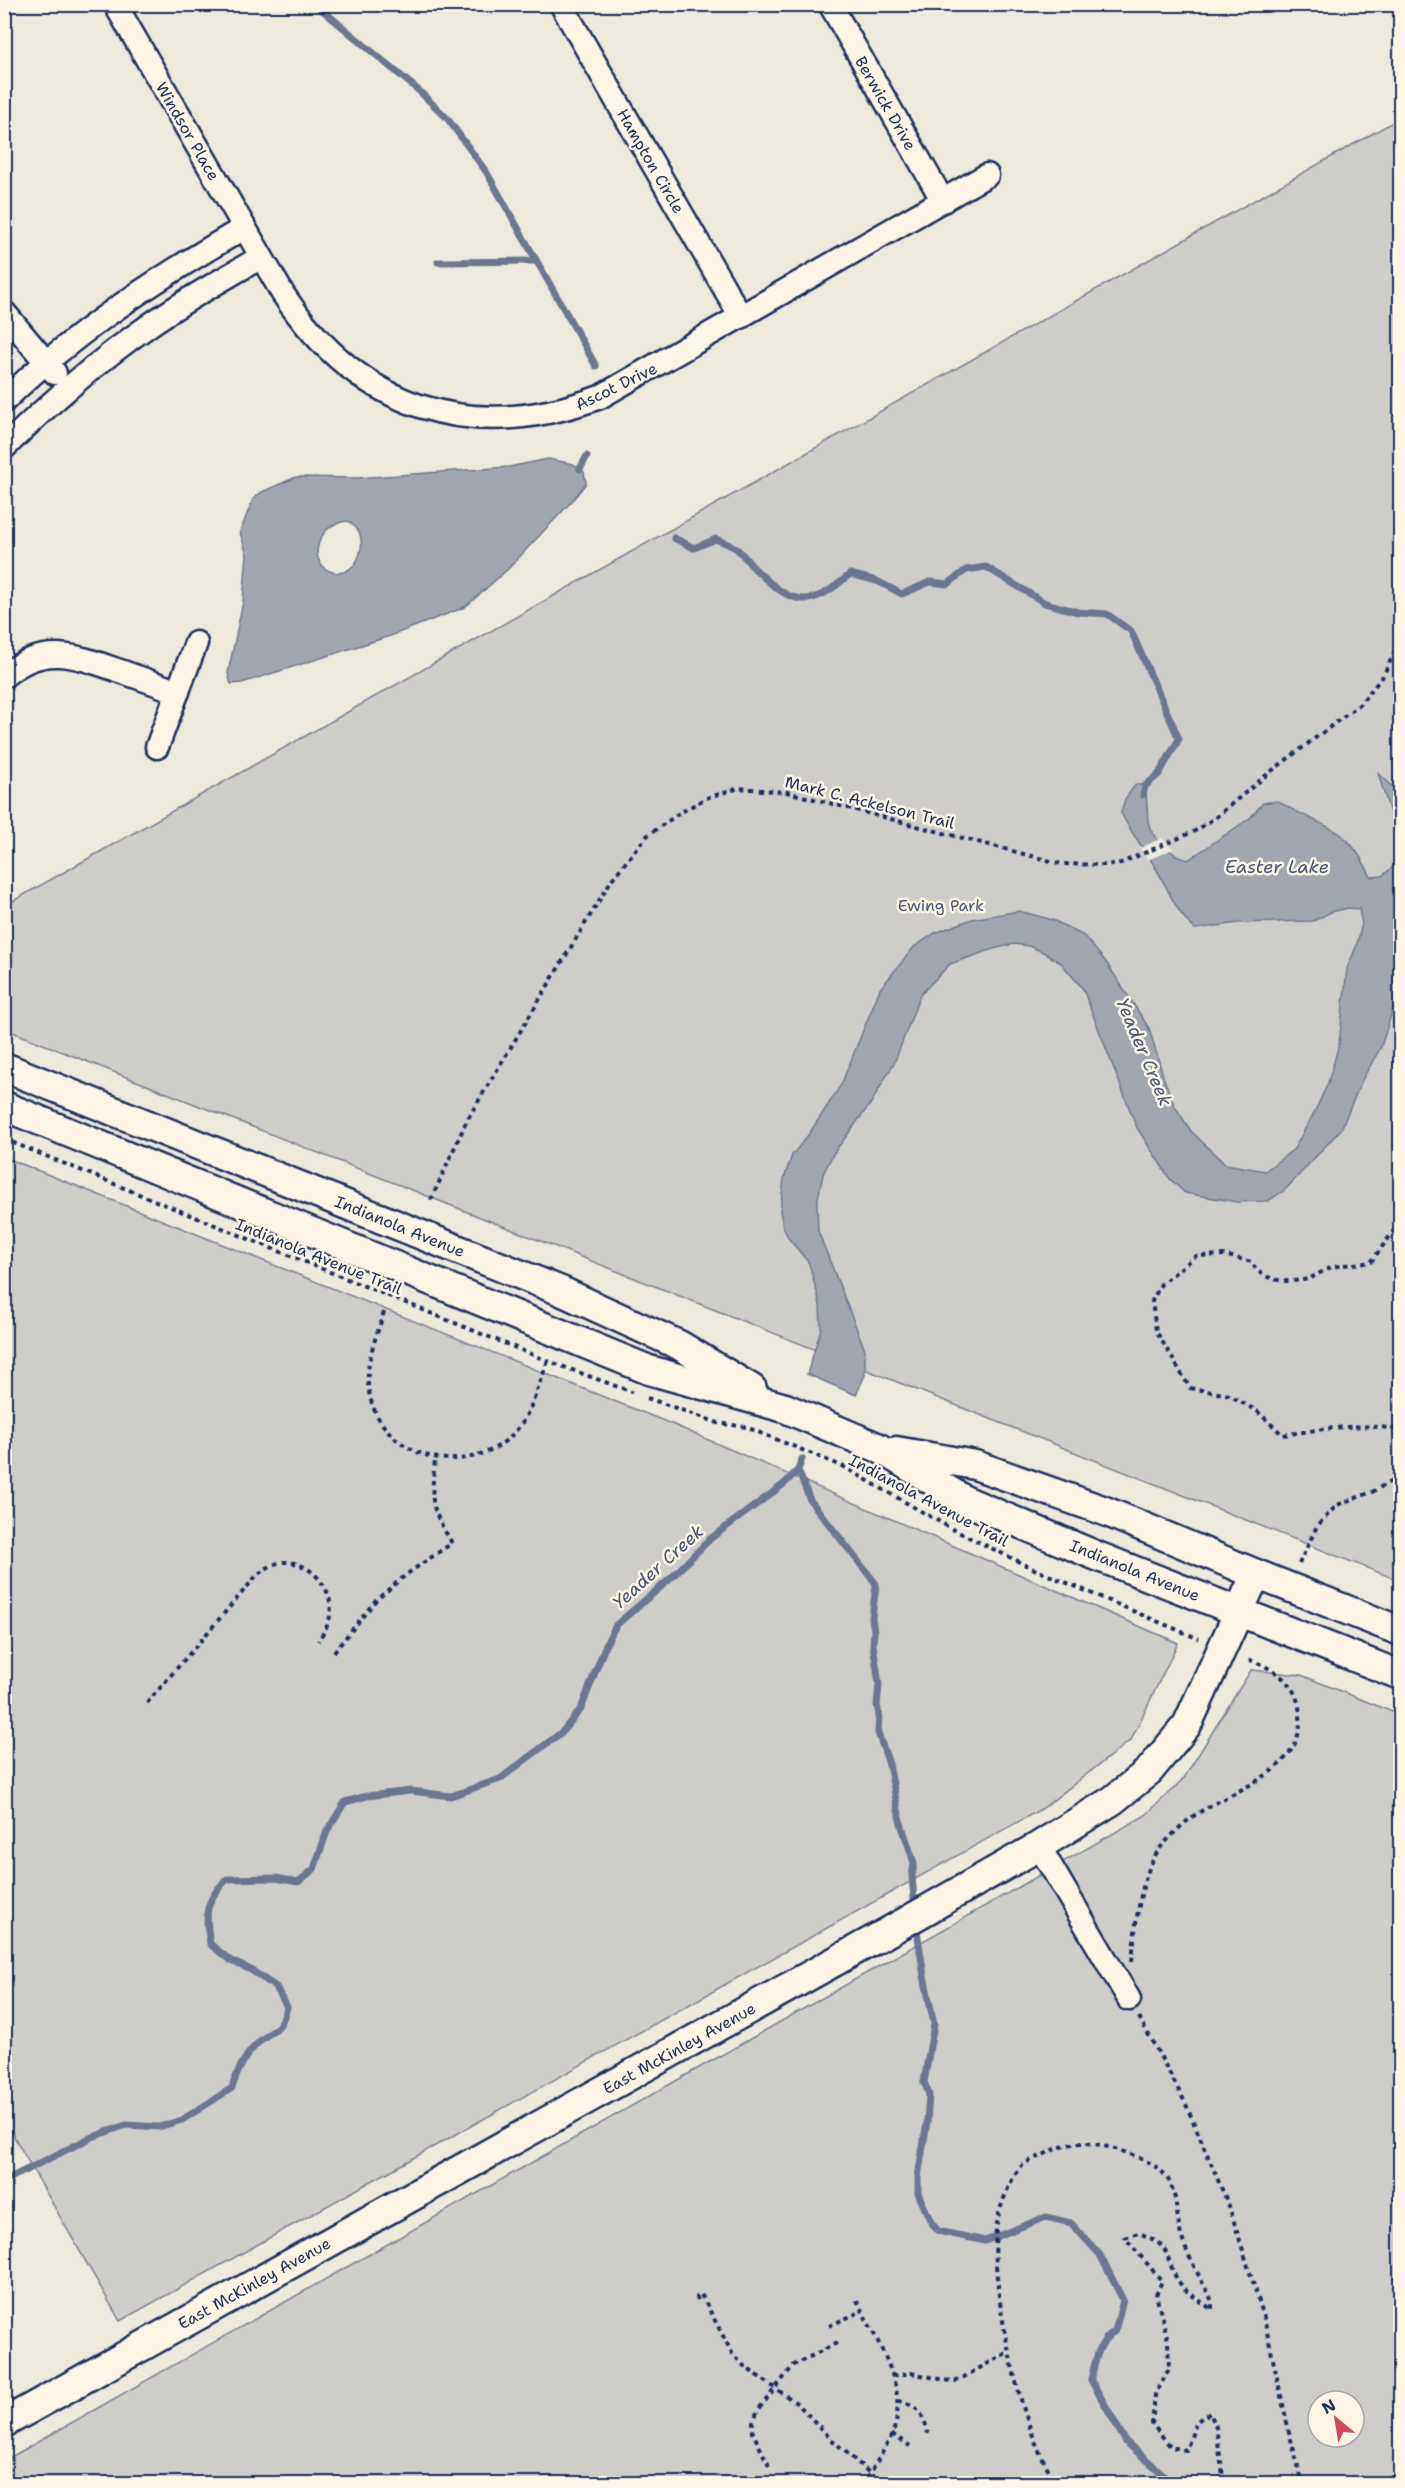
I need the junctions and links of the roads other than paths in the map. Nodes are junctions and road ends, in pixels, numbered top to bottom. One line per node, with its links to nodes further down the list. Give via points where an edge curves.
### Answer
1 (115, 4): 6 (street, Windsor Place)
2 (561, 4): 9 (street, Hampton Circle)
3 (830, 4): 5 (street, Berwick Drive)
4 (987, 175): 5 (street, Ascot Drive)
5 (943, 201): 9 (street, Ascot Drive)
6 (244, 228): 7 (street, Windsor Place); 10 (street, via 137,293)
7 (261, 257): 9 (street, Ascot Drive, via 303,324 352,371 393,396 428,409 464,416 499,419 566,410 624,385); 11 (street, via 153,323)
8 (4, 312): 10 (street)
9 (741, 317)
10 (46, 363): 11 (street); 12 (street)
11 (67, 388): 13 (street)
12 (4, 401)
13 (4, 448)
14 (196, 643): 16 (street)
15 (4, 676): 16 (street, via 38,656 58,654 83,658)
16 (178, 692): 17 (street)
17 (157, 747)
18 (4, 1067): 20 (main road, Indianola Avenue, via 561,1291 679,1345)
19 (4, 1106): 20 (main road, Indianola Avenue, via 649,1370)
20 (785, 1408): 21 (main road, Indianola Avenue)
21 (879, 1448): 22 (main road, Indianola Avenue, via 975,1465 1105,1511); 23 (main road, Indianola Avenue, via 964,1500)
22 (1256, 1574): 23 (main road, East McKinley Avenue); 24 (main road, Indianola Avenue)
23 (1240, 1612): 25 (main road, Indianola Avenue); 26 (main road, East McKinley Avenue, via 1187,1725 1149,1771 1113,1800)
24 (1401, 1630)
25 (1401, 1675)
26 (1039, 1846): 27 (street); 28 (main road, East McKinley Avenue)
27 (1129, 1999)
28 (4, 2423)

